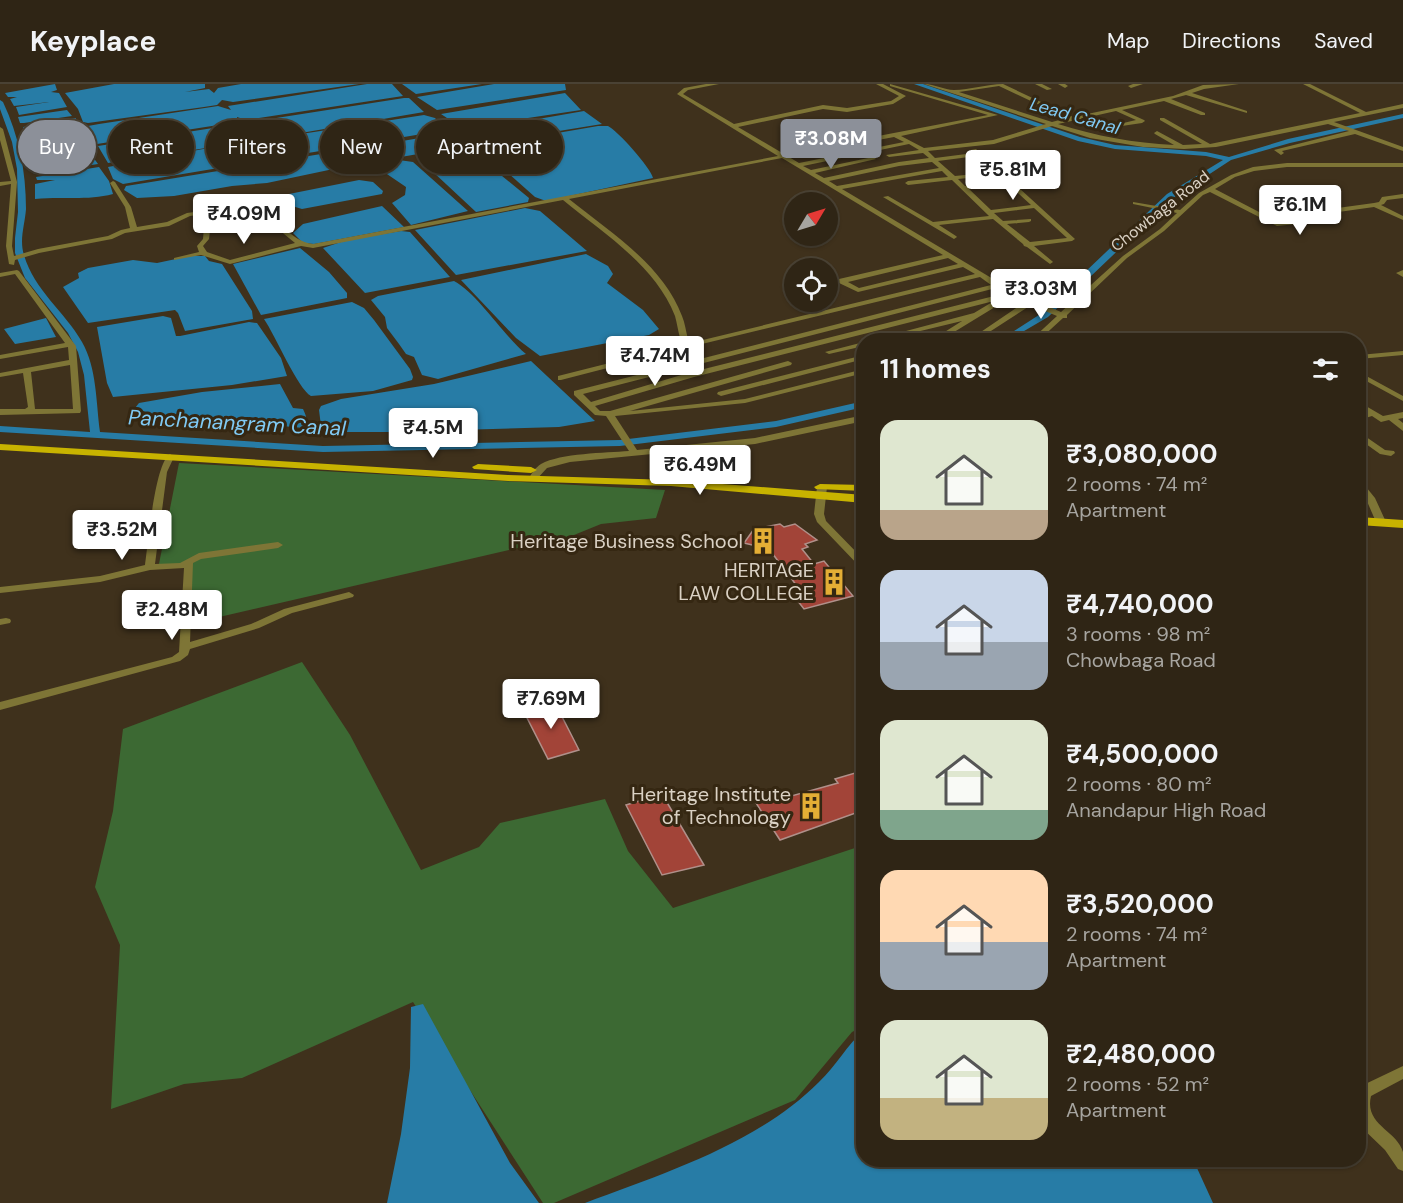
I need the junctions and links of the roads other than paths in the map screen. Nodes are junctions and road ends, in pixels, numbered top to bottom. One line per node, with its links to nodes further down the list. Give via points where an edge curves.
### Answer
1 (716, 84): 24 (street, via 686,89 680,94)
2 (879, 84): 24 (street, via 903,96 893,102 844,111 819,107)
3 (889, 84): 29 (street, via 995,115)
4 (927, 84): 12 (street)
5 (999, 84): 12 (street); 20 (street)
6 (1038, 84): 11 (street)
7 (1140, 84): 10 (street)
8 (1236, 84): 13 (street)
9 (1306, 84): 18 (street)
10 (1131, 86)
11 (1049, 89)
12 (951, 92): 23 (street)
13 (1186, 93): 14 (street); 17 (street)
14 (1165, 99): 16 (street); 19 (street)
15 (1403, 106): 18 (street)
16 (1116, 109): 20 (street); 25 (street, via 1142,121)
17 (1245, 112)
18 (1364, 113): 22 (street)
19 (1203, 114)
20 (1072, 118): 23 (street)
21 (1162, 119): 33 (street)
22 (1331, 123): 27 (street); 33 (street)
23 (1050, 125): 32 (street); 34 (street, via 1108,140)
24 (733, 126): 41 (street)
25 (1117, 126)
26 (0, 129): 52 (street)
27 (1353, 131): 35 (street); 38 (street, via 1277,150)
28 (1157, 134): 34 (street)
29 (895, 135): 30 (street); 31 (street)
30 (911, 142): 36 (street); 37 (street)
31 (845, 145): 37 (street); 41 (street)
32 (970, 146): 36 (street); 39 (street)
33 (1211, 146): 34 (street)
34 (1184, 147)
35 (1403, 149)
36 (924, 150): 40 (street); 43 (street)
37 (860, 152): 42 (street); 44 (street)
38 (1281, 153)
39 (979, 154): 43 (street); 49 (street)
40 (889, 155)
41 (784, 157): 44 (street); 62 (street)
42 (873, 159): 46 (street); 48 (street)
43 (933, 160): 46 (street); 47 (street)
44 (797, 165): 48 (street)
45 (1403, 165): 59 (street, Chowbaga Road, via 1265,167 1243,171)
46 (886, 166): 51 (street)
47 (942, 169): 50 (street); 57 (street)
48 (810, 172): 51 (street)
49 (1000, 173): 50 (street); 55 (street)
50 (952, 178): 54 (street); 58 (street)
51 (824, 180): 57 (street)
52 (14, 182): 56 (street); 79 (street, via 9,246)
53 (113, 183): 73 (street, via 128,207)
54 (908, 183)
55 (1012, 183): 58 (street); 65 (street)
56 (0, 184)
57 (836, 188): 75 (street)
58 (962, 188): 68 (street)
59 (1210, 189): 64 (street, via 1284,226 1304,222 1301,215); 67 (street, Chowbaga Road)
60 (1403, 196): 64 (street, via 1384,198)
61 (886, 197): 72 (street)
62 (565, 200): 74 (street, via 320,245); 103 (street, via 640,260 668,295 683,326 684,339)
63 (1136, 203): 67 (street)
64 (1375, 205): 70 (street)
65 (1037, 206): 68 (street); 69 (street)
66 (209, 212): 73 (street); 74 (street, via 254,200 261,211 280,222 280,228); 77 (street, via 206,239 200,246)
67 (1181, 212): 91 (street, Chowbaga Road)
68 (991, 214): 71 (street); 72 (street)
69 (1046, 214): 71 (street); 76 (street, via 1072,239)
70 (1403, 217)
71 (1001, 223): 76 (street)
72 (932, 224): 75 (street, via 952,239)
73 (134, 230): 79 (street)
74 (300, 244): 77 (street, via 230,262)
75 (932, 245): 78 (street)
76 (1026, 245): 81 (street)
77 (204, 254): 80 (street)
78 (950, 256): 82 (street); 82 (street, via 842,281 858,290)
79 (14, 258): 83 (street)
80 (176, 258)
81 (1050, 262)
82 (964, 265): 85 (street)
83 (17, 272): 84 (street); 101 (street)
84 (0, 275)
85 (981, 275): 86 (street); 88 (street)
86 (998, 285): 87 (street); 90 (street)
87 (1010, 295): 89 (street); 92 (street); 93 (street)
88 (884, 298): 90 (street); 103 (street)
89 (1032, 304): 91 (street); 98 (street)
90 (901, 310): 93 (street); 112 (street)
91 (1060, 314): 99 (street, Chowbaga Road)
92 (975, 315): 94 (street); 97 (street)
93 (914, 318): 94 (street); 100 (street)
94 (927, 327): 95 (street); 96 (street)
95 (903, 333)
96 (934, 333)
97 (948, 333)
98 (984, 333)
99 (1042, 333)
100 (817, 343): 104 (street); 115 (street)
101 (70, 344): 107 (street); 109 (street)
102 (856, 346): 104 (street)
103 (674, 349): 112 (street); 117 (street)
104 (829, 352): 111 (street)
105 (1403, 353): 106 (street)
106 (1366, 356)
107 (0, 357)
108 (856, 359): 111 (street)
109 (73, 362): 113 (street); 126 (street, via 77,411)
110 (788, 363): 119 (street)
111 (843, 363): 120 (street)
112 (685, 364): 115 (street); 123 (street, via 577,393)
113 (27, 370): 116 (street); 126 (street, via 33,405)
114 (856, 373): 122 (street)
115 (696, 374): 119 (street); 123 (street)
116 (0, 375)
117 (561, 378)
118 (1366, 378): 121 (street)
119 (708, 384): 120 (street); 128 (street)
120 (721, 394): 122 (street)
121 (1403, 399)
122 (732, 403): 128 (street)
123 (589, 405): 128 (street, via 598,413)
124 (1366, 408): 127 (street)
125 (0, 412): 126 (street)
126 (27, 412)
127 (1373, 413): 129 (street); 131 (street)
128 (609, 414): 137 (street)
129 (1366, 415)
130 (1403, 415): 131 (street)
131 (1391, 417): 133 (street)
132 (856, 419): 137 (street, via 755,441)
133 (1403, 428)
134 (0, 439): 140 (main road)
135 (1366, 440): 138 (street)
136 (0, 447): 139 (main road)
137 (635, 453): 140 (street, via 553,462)
138 (1391, 453)
139 (170, 457): 140 (main road); 151 (street, via 163,472)
140 (535, 474): 142 (main road)
141 (856, 489): 142 (main road)
142 (821, 491): 144 (main road); 149 (street, via 822,522)
143 (1366, 493): 146 (street)
144 (856, 498)
145 (1366, 521): 146 (main road)
146 (1381, 522): 147 (main road)
147 (1403, 524)
148 (278, 545): 150 (street, via 199,556)
149 (856, 558)
150 (184, 564): 151 (street); 154 (street, via 189,567)
151 (150, 567): 152 (street, via 100,579)
152 (0, 590)
153 (349, 595): 154 (street)
154 (185, 647): 155 (street, via 176,659)
155 (0, 706)
156 (1403, 1072): 157 (street)
157 (1366, 1091)
158 (1366, 1121): 159 (street)
159 (1403, 1164)

